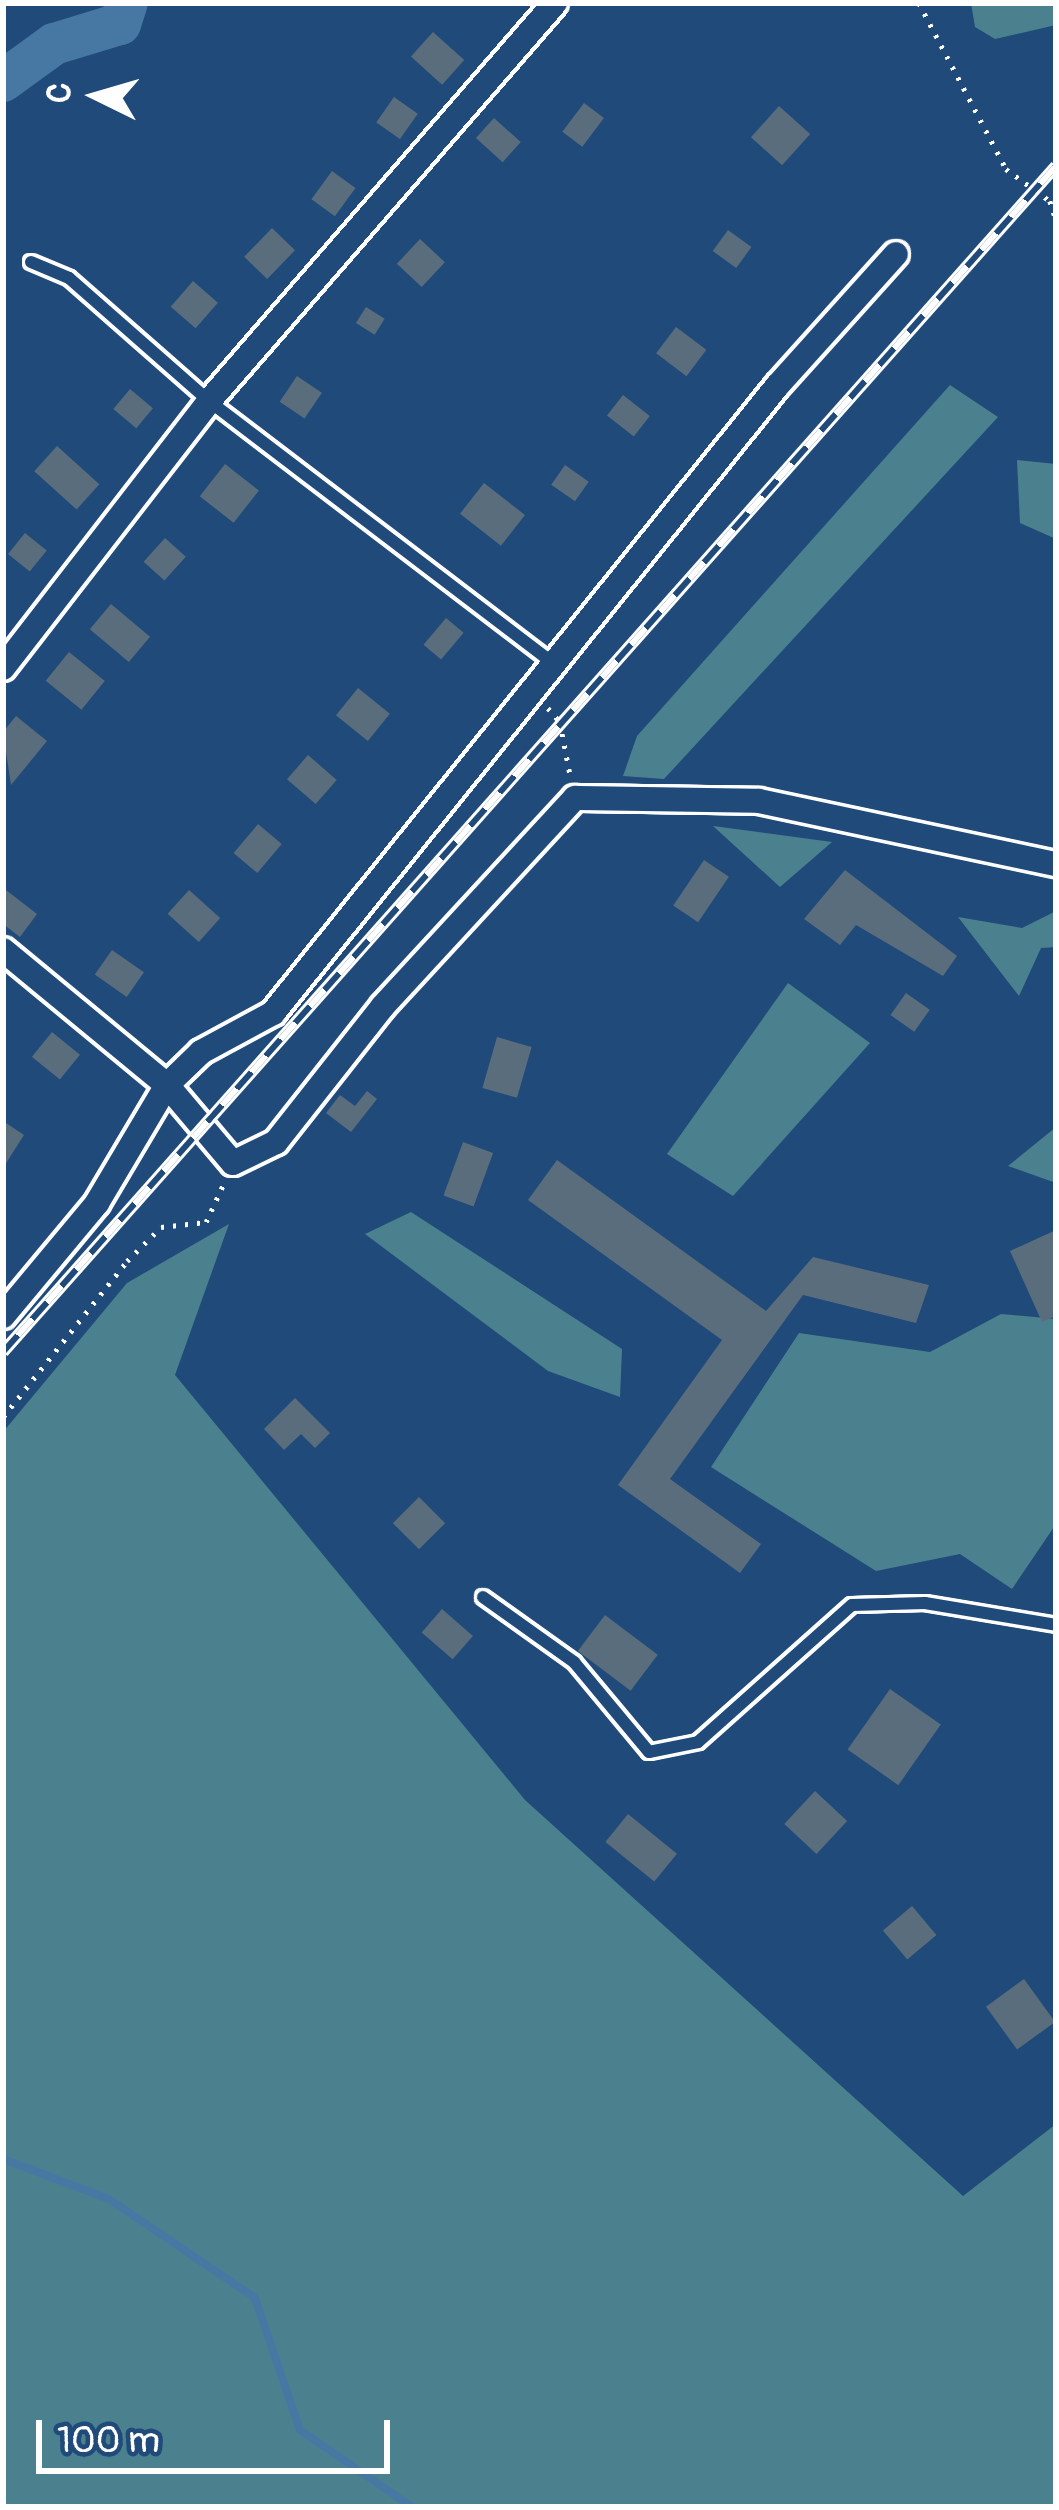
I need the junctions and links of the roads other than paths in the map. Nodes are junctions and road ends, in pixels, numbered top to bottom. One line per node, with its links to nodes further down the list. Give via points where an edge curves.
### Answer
1 (555, 3): 4 (street)
2 (896, 254): 5 (street, via 778,385)
3 (31, 262): 4 (lane, via 69,278)
4 (208, 401): 5 (lane); 6 (street)
5 (555, 665): 9 (street, via 273,1013 201,1052)
6 (3, 668)
7 (1056, 864): 9 (street, via 759,801 575,798 499,873 276,1142 233,1163)
8 (3, 950): 9 (street)
9 (166, 1085): 10 (street, via 97,1203)
10 (3, 1316)
11 (483, 1597): 12 (lane, via 574,1662 649,1752 698,1742 852,1605 925,1603)
12 (1056, 1624)

